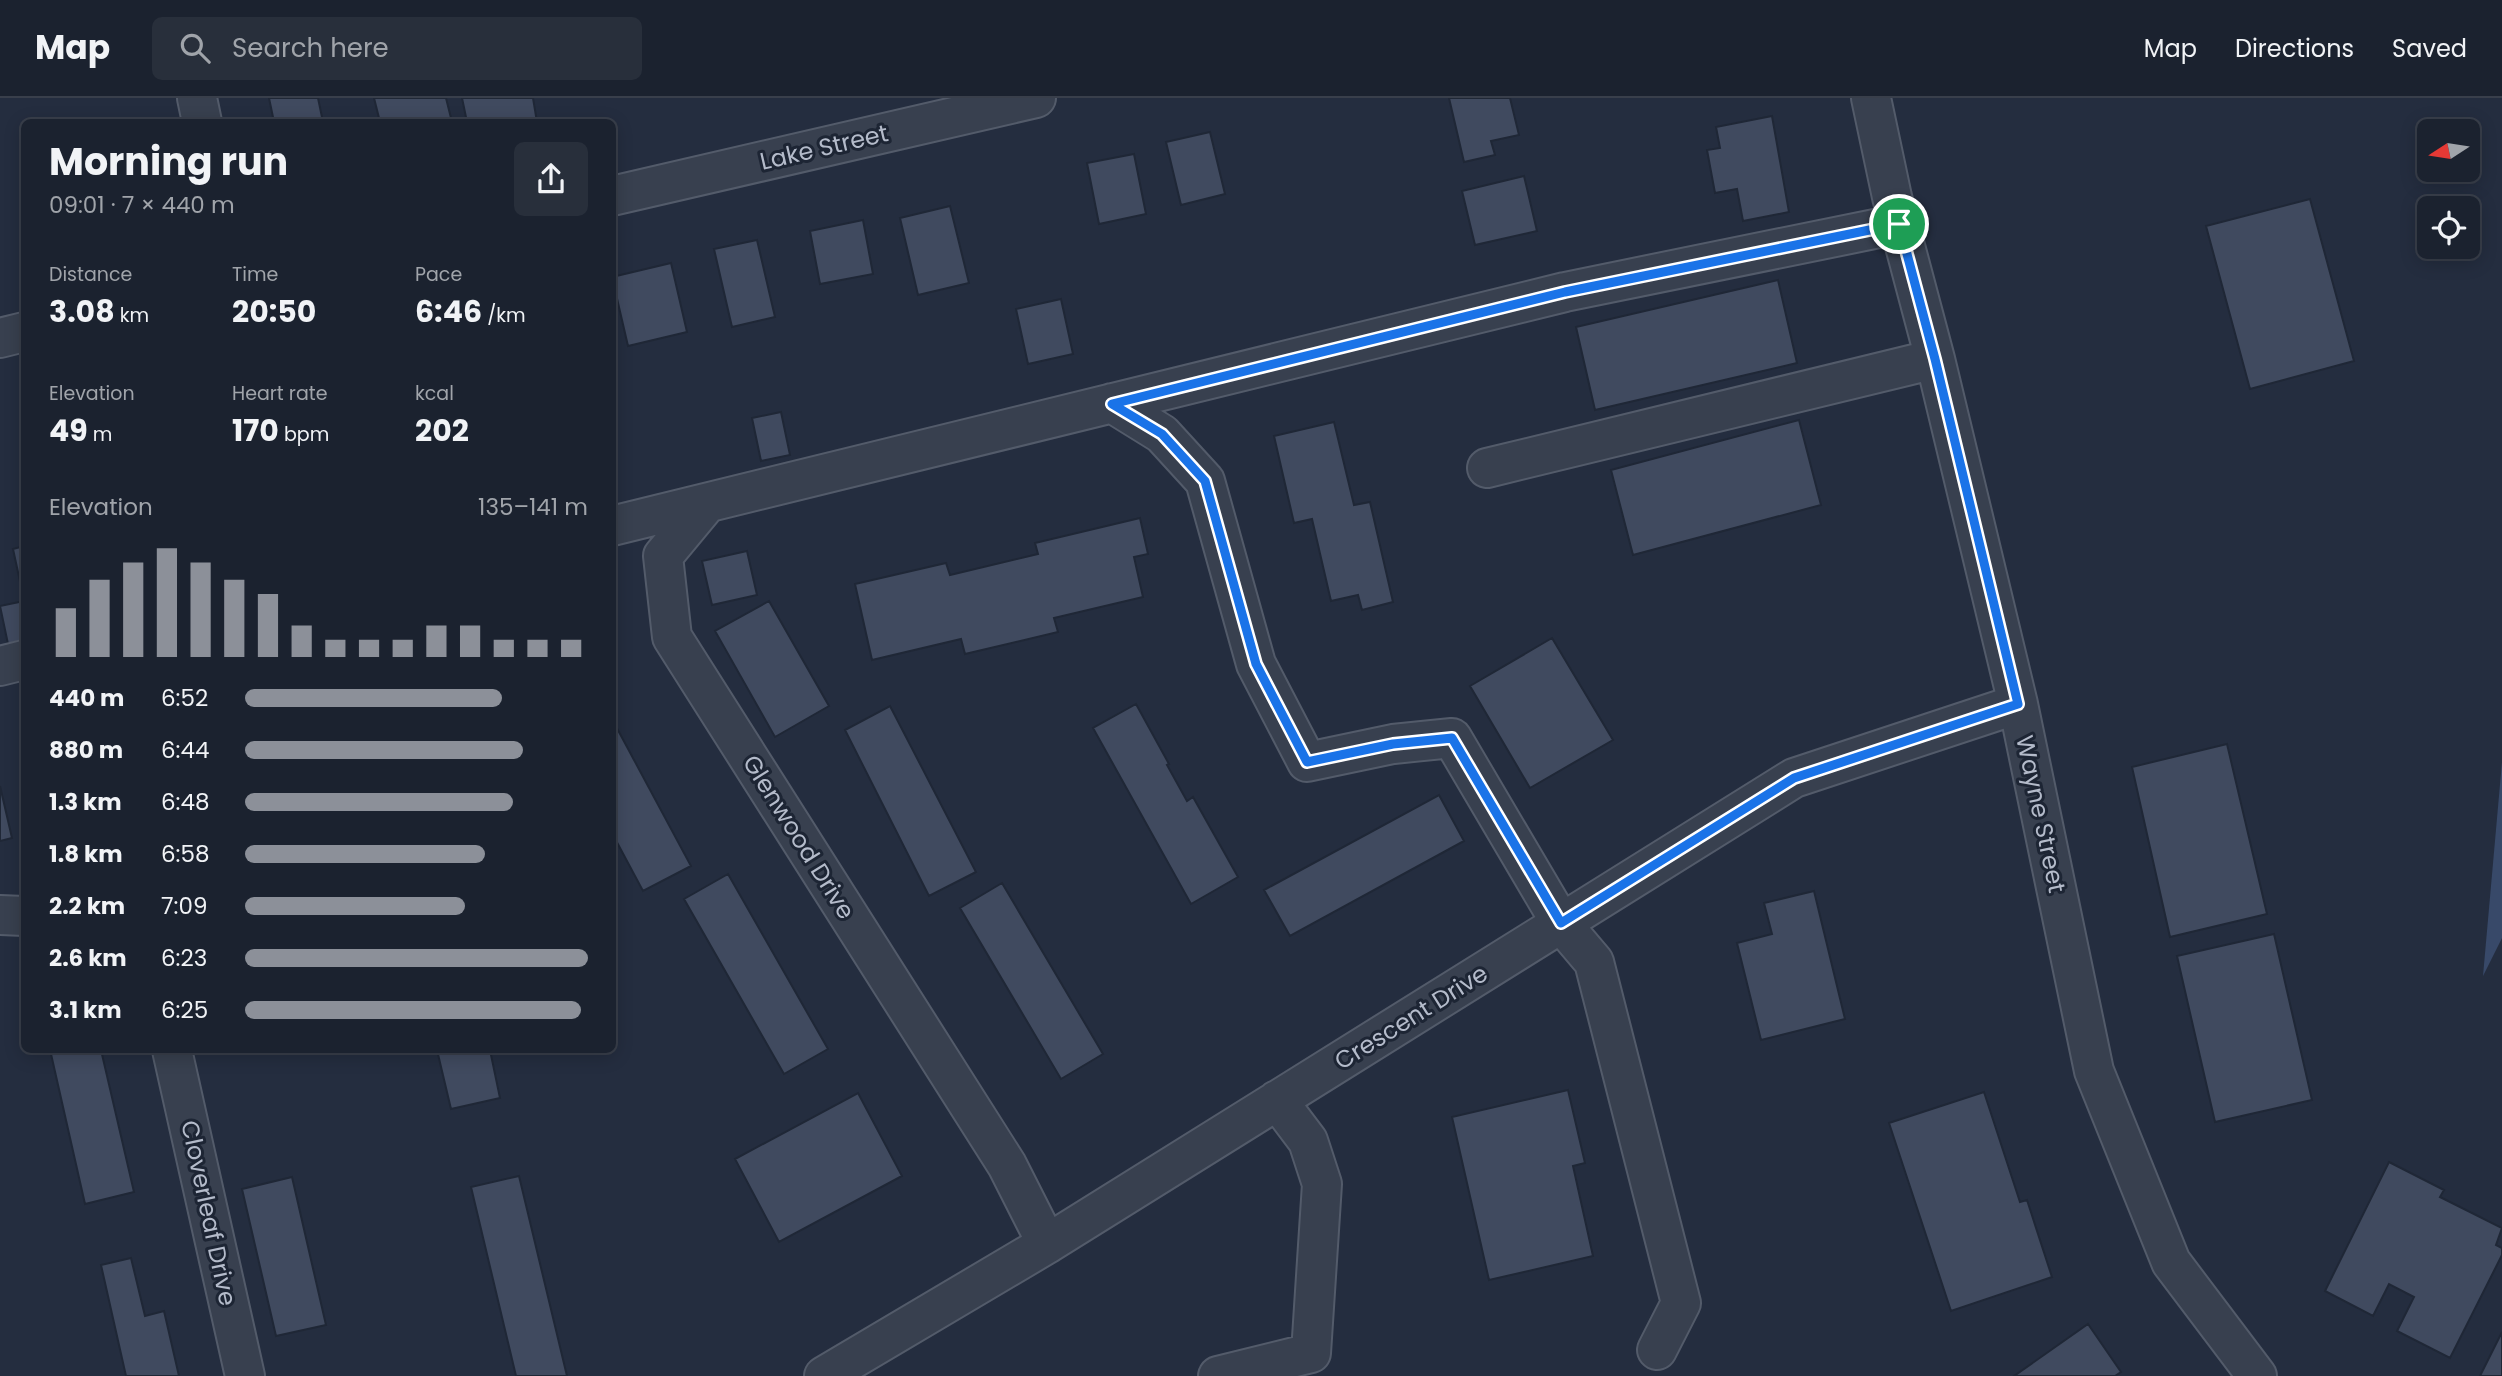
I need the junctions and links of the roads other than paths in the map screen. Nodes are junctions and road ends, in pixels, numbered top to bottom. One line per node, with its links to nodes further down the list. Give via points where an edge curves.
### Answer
1 (197, 98): 4 (street)
2 (1036, 98): 5 (street, Lake Street)
3 (1871, 98): 6 (street, Wayne Street)
4 (201, 119)
5 (616, 195)
6 (1899, 224): 9 (street, Wayne Street); 10 (street, via 1565,292)
7 (21, 333): 8 (street)
8 (0, 338)
9 (1935, 359): 11 (street); 16 (street, Wayne Street)
10 (1112, 404): 12 (street); 19 (street, via 1162,434 1205,481 1256,664 1307,762 1393,744 1452,738)
11 (1487, 468)
12 (708, 503): 13 (street); 22 (street, Glenwood Drive, via 663,556 672,637 1007,1165)
13 (616, 525)
14 (21, 661): 15 (street)
15 (0, 666)
16 (2018, 704): 19 (street, Crescent Drive, via 1794,778); 28 (street, Wayne Street, via 2094,1071 2171,1262)
17 (0, 915): 18 (street)
18 (21, 916)
19 (1561, 923): 21 (street, Crescent Drive); 23 (street, via 1594,962 1681,1303)
20 (173, 1053): 25 (street, Cloverleaf Drive)
21 (1277, 1100): 22 (street, Crescent Drive); 24 (street, via 1308,1141 1321,1184)
22 (1046, 1244): 26 (street, Crescent Drive)
23 (1657, 1350)
24 (1311, 1364): 27 (street)
25 (245, 1376)
26 (824, 1376)
27 (1218, 1376)
28 (2257, 1376)

